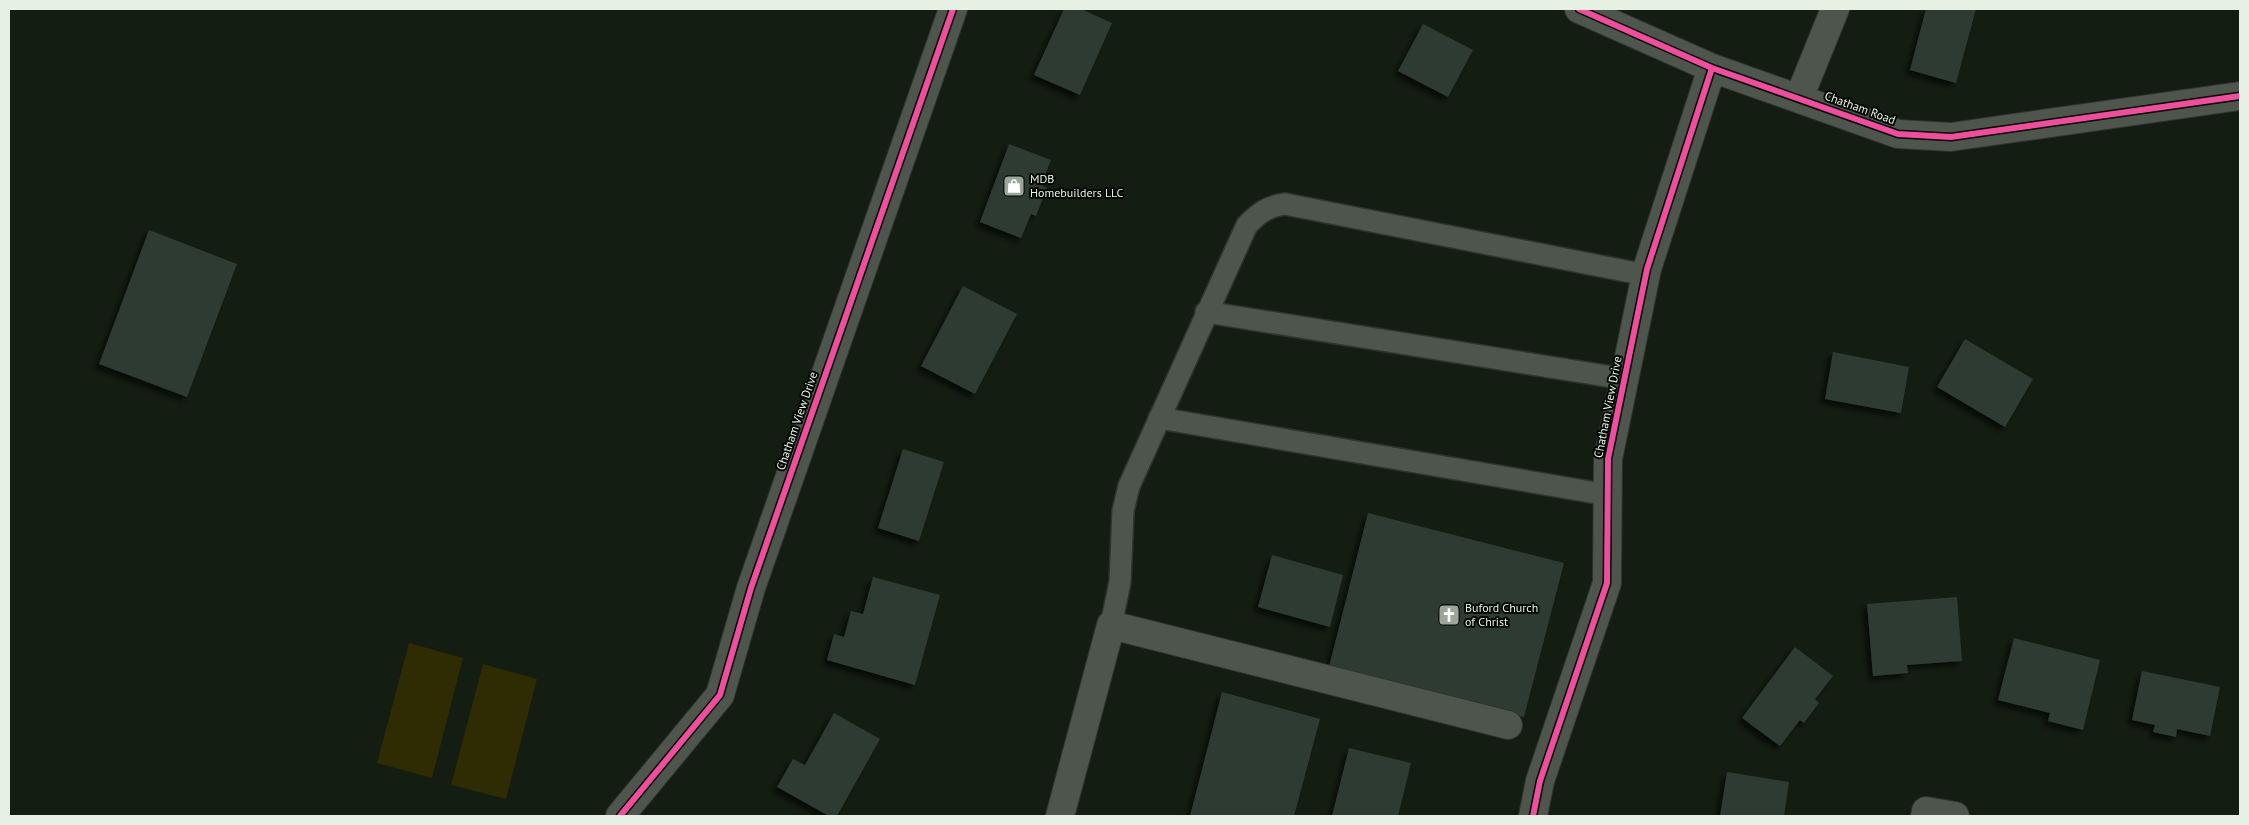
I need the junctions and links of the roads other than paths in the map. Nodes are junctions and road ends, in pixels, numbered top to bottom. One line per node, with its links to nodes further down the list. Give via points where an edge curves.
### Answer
1 (953, 9): 14 (street, Chatham View Drive, via 751,588 720,695)
2 (1579, 9): 4 (street, Chatham Road)
3 (1835, 9): 6 (street)
4 (1712, 68): 6 (street, Chatham Road); 7 (street, Chatham View Drive)
5 (2240, 96): 6 (street, Chatham Road, via 1950,137 1898,134)
6 (1799, 98)
7 (1646, 275): 8 (lane, via 1285,204 1270,206 1247,225); 9 (street, Chatham View Drive)
8 (1206, 312): 9 (lane); 10 (lane)
9 (1624, 379): 11 (street, Chatham View Drive, via 1608,459)
10 (1159, 418): 11 (lane); 12 (lane, via 1129,486 1123,510 1120,582)
11 (1608, 495): 16 (street, Chatham View Drive, via 1607,582 1540,781)
12 (1111, 625): 13 (street); 15 (street)
13 (1508, 726)
14 (620, 816)
15 (1060, 816)
16 (1532, 816)
17 (1925, 816): 18 (street, via 1926,810)
18 (1955, 816)

